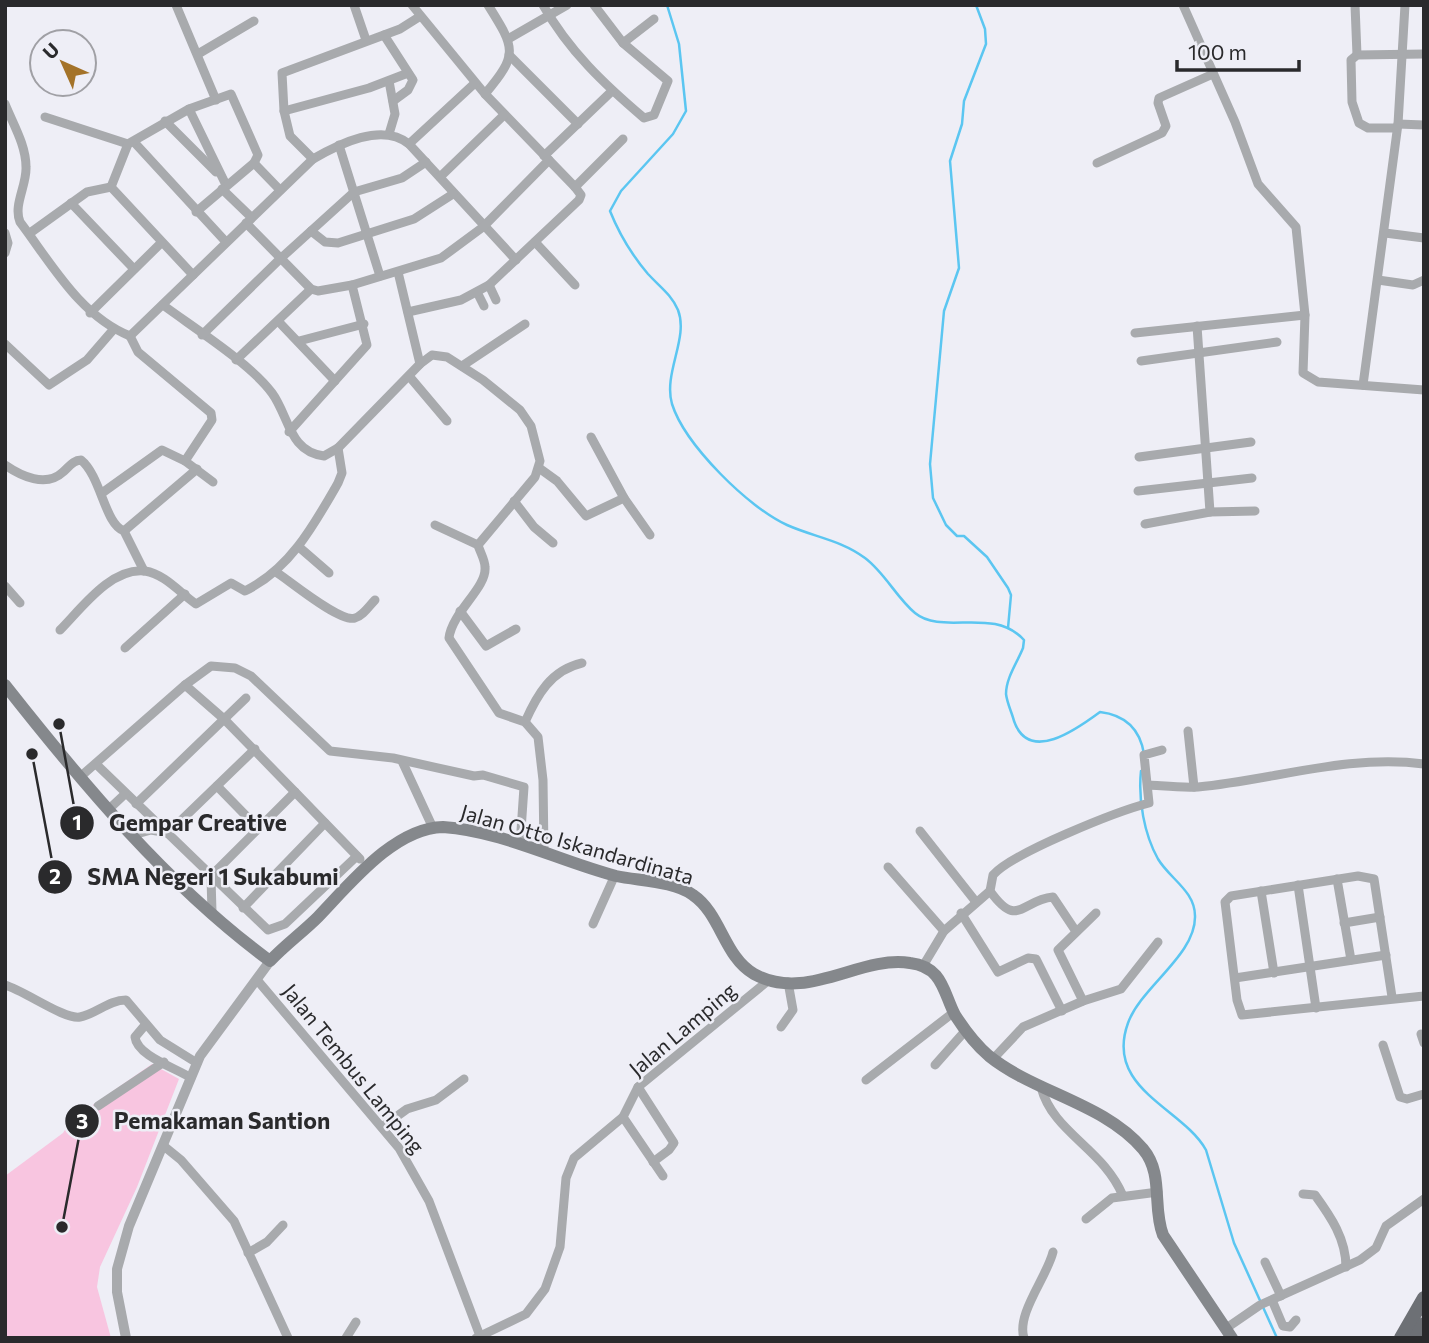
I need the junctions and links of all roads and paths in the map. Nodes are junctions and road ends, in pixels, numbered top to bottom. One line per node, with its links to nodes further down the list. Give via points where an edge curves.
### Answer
1 (176, 5): 19 (street)
2 (354, 5): 17 (street)
3 (412, 5): 11 (street)
4 (488, 5): 16 (street)
5 (543, 5): 12 (street)
6 (567, 5): 12 (street)
7 (1183, 5): 25 (street)
8 (1355, 5): 22 (street)
9 (1405, 5): 23 (street)
10 (596, 6): 18 (street)
11 (419, 17): 15 (street); 27 (street)
12 (550, 17): 16 (street); 28 (street, via 582,62)
13 (654, 19): 18 (street)
14 (254, 21): 19 (street)
15 (384, 35): 17 (street); 24 (street)
16 (508, 39): 21 (street)
17 (366, 40): 34 (street, via 283,71)
18 (623, 43): 28 (street, via 668,81 654,115 644,118)
19 (198, 54): 30 (street)
20 (1424, 54): 23 (street)
21 (509, 55): 29 (street, via 506,68); 38 (street)
22 (1357, 55): 23 (street); 40 (street, via 1350,64 1352,102 1359,123 1368,128)
23 (1404, 55): 40 (street)
24 (408, 73): 26 (street); 31 (street, via 413,85)
25 (1213, 74): 50 (street, via 1159,98 1166,126 1162,133); 91 (street, via 1262,192 1296,227)
26 (389, 81): 31 (street); 34 (street)
27 (475, 83): 29 (street); 44 (street)
28 (612, 91): 38 (street)
29 (485, 94): 35 (street)
30 (216, 100): 33 (street); 49 (street, via 231,94 258,152)
31 (393, 101): 41 (street, via 394,122)
32 (5, 104): 63 (street, via 26,161 17,213)
33 (189, 109): 37 (street); 51 (street)
34 (284, 111): 47 (street, via 293,141)
35 (504, 115): 46 (street); 52 (street)
36 (45, 117): 43 (street)
37 (165, 121): 43 (street); 51 (street)
38 (578, 124): 46 (street)
39 (1424, 125): 40 (street)
40 (1397, 126): 65 (street)
41 (389, 134): 44 (street); 45 (street)
42 (623, 139): 55 (street)
43 (131, 143): 53 (street); 60 (street)
44 (409, 144): 48 (street)
45 (339, 145): 47 (street); 57 (street)
46 (546, 158): 55 (street); 62 (street)
47 (313, 159): 56 (street)
48 (426, 162): 52 (street); 57 (street, via 402,178)
49 (254, 163): 54 (street); 56 (street)
50 (1097, 163)
51 (217, 172): 54 (street)
52 (440, 177): 58 (street)
53 (111, 187): 59 (street, via 87,192); 71 (street)
54 (224, 187): 60 (street); 61 (street)
55 (575, 187): 70 (street, via 579,200)
56 (280, 190): 61 (street)
57 (354, 192): 64 (street); 67 (street)
58 (453, 194): 62 (street); 67 (street, via 424,215)
59 (71, 203): 63 (street); 75 (street)
60 (196, 212): 69 (street)
61 (248, 220): 69 (street); 73 (street)
62 (483, 227): 74 (street); 76 (street, via 442,258)
63 (26, 230): 66 (street); 90 (street)
64 (311, 230): 67 (street, via 330,243); 73 (street)
65 (1385, 233): 68 (street); 79 (street)
66 (6, 234): 72 (street)
67 (367, 234): 78 (street)
68 (1424, 238)
69 (226, 242): 77 (street)
70 (535, 242): 74 (street); 83 (street)
71 (161, 243): 75 (street); 77 (street)
72 (5, 253)
73 (279, 259): 84 (street); 98 (street)
74 (516, 260): 82 (street)
75 (134, 269): 90 (street)
76 (398, 272): 78 (street); 89 (street)
77 (193, 275): 87 (street)
78 (380, 276): 81 (street)
79 (1378, 280): 80 (street, via 1413,285); 110 (street)
80 (1424, 280)
81 (352, 285): 84 (street); 93 (street)
82 (489, 285): 85 (street); 86 (street)
83 (575, 285)
84 (311, 289): 92 (street)
85 (477, 292): 88 (street); 89 (street)
86 (496, 300)
87 (163, 305): 98 (street); 99 (street)
88 (484, 306)
89 (408, 312): 106 (street)
90 (90, 313): 96 (street)
91 (1305, 315): 95 (street); 110 (street, via 1302,369 1306,376)
92 (278, 321): 100 (street); 104 (street)
93 (364, 324): 100 (street); 109 (street, via 368,345)
94 (525, 324): 107 (street)
95 (1197, 326): 97 (street); 103 (street)
96 (113, 330): 99 (street); 102 (street, via 87,360 49,385)
97 (1135, 333)
98 (202, 335): 104 (street)
99 (130, 336): 119 (street, via 138,352 212,415)
100 (299, 341): 109 (street)
101 (1277, 342): 103 (street)
102 (5, 344)
103 (1199, 354): 105 (street); 117 (street)
104 (236, 360): 113 (street, via 270,390)
105 (1141, 361)
106 (421, 364): 107 (street, via 436,354); 108 (street)
107 (463, 366): 121 (street, via 525,415)
108 (409, 376): 112 (street); 116 (street)
109 (335, 381): 113 (street)
110 (1363, 385): 111 (street)
111 (1424, 390)
112 (447, 421)
113 (289, 432): 116 (street, via 320,456)
114 (590, 437): 128 (street)
115 (1251, 442): 117 (street)
116 (338, 448): 138 (street, via 342,473)
117 (1205, 449): 118 (street); 124 (street)
118 (1139, 457)
119 (185, 461): 122 (street); 127 (street, via 162,450)
120 (5, 465): 127 (street, via 25,477 43,479 58,476 78,459 94,474)
121 (539, 468): 128 (street, via 557,481 586,516); 129 (street)
122 (197, 469): 125 (street); 134 (street)
123 (1252, 478): 124 (street)
124 (1208, 481): 126 (street); 131 (street)
125 (213, 482)
126 (1138, 491)
127 (102, 493): 134 (street, via 112,519)
128 (624, 498): 135 (street)
129 (514, 501): 136 (street); 137 (street)
130 (1255, 511): 131 (street)
131 (1210, 513): 133 (street)
132 (435, 524): 137 (street)
133 (1145, 524)
134 (124, 531): 139 (street)
135 (650, 535)
136 (553, 543)
137 (478, 545): 146 (street, via 484,574)
138 (299, 547): 140 (street); 141 (street)
139 (144, 571): 143 (street); 148 (street, via 105,586)
140 (276, 572): 143 (street, via 246,591 231,583 196,604); 144 (street, via 348,619 357,618)
141 (329, 573)
142 (5, 586): 145 (street)
143 (185, 594): 149 (street)
144 (375, 600)
145 (20, 603)
146 (460, 611): 147 (street, via 486,646); 155 (street, via 450,629 451,641 499,713)
147 (516, 629)
148 (60, 630)
149 (125, 648)
150 (582, 663): 155 (street, via 565,667 544,687)
151 (5, 685): 162 (main road)
152 (185, 685): 154 (street); 159 (street, via 211,666 236,668 251,676 330,751); 160 (street)
153 (246, 698): 154 (street)
154 (224, 719): 157 (street); 168 (street)
155 (525, 722): 177 (street, via 539,743)
156 (1188, 731): 165 (street)
157 (255, 749): 164 (street); 166 (street)
158 (1162, 750): 163 (street, via 1144,755)
159 (402, 761): 172 (street); 176 (street, via 524,787)
160 (96, 764): 162 (street); 167 (street)
161 (1424, 764): 165 (street, via 1362,764)
162 (80, 777): 169 (main road)
163 (1149, 785): 165 (street); 185 (street, via 1147,804 1131,806 1015,858 995,872)
164 (217, 786): 171 (street); 174 (street)
165 (1194, 788)
166 (295, 792): 170 (street); 171 (street)
167 (125, 794): 168 (street); 169 (street)
168 (136, 804): 174 (street)
169 (109, 809): 175 (main road)
170 (325, 823): 178 (street); 188 (street)
171 (258, 828): 182 (street)
172 (433, 828): 176 (main road, Jalan Otto Iskandardinata, via 452,828); 179 (main road, Jalan Otto Iskandardinata, via 408,838)
173 (920, 831): 187 (street)
174 (168, 833): 175 (street, via 152,830); 182 (street)
175 (133, 835): 189 (main road)
176 (520, 845): 177 (main road, Jalan Otto Iskandardinata)
177 (544, 851): 181 (main road, Jalan Otto Iskandardinata)
178 (357, 856): 179 (street); 188 (street, via 280,928 268,930)
179 (366, 867): 200 (main road, Jalan Otto Iskandardinata)
180 (888, 867): 196 (street)
181 (615, 875): 194 (street); 205 (main road, Jalan Otto Iskandardinata, via 694,895 738,959)
182 (211, 876): 188 (street); 189 (street)
183 (1337, 879): 184 (street); 192 (street, via 1374,879); 193 (street)
184 (1298, 885): 186 (street); 202 (street)
185 (990, 891): 187 (street); 195 (street, via 1012,912 1053,897)
186 (1261, 891): 203 (street); 204 (street, via 1231,897 1224,905)
187 (975, 902): 190 (street)
188 (243, 908)
189 (212, 912): 200 (main road)
190 (961, 913): 196 (street); 213 (street, via 998,972 1028,958 1036,959)
191 (1096, 913): 195 (street)
192 (1380, 917): 193 (street); 198 (street)
193 (1344, 923): 199 (street)
194 (593, 924)
195 (1075, 930): 211 (street, via 1058,954)
196 (944, 931): 201 (street)
197 (1158, 943): 211 (street, via 1121,989)
198 (1386, 955): 199 (street); 210 (street)
199 (1351, 960): 202 (street)
200 (270, 961): 206 (street)
201 (923, 966): 207 (main road, Jalan Otto Iskandardinata, via 898,962 817,982); 214 (main road, via 945,988)
202 (1312, 969): 203 (street); 212 (street)
203 (1274, 973): 204 (street)
204 (1235, 978): 212 (street, via 1239,1012 1245,1016)
205 (769, 980): 207 (main road, Jalan Otto Iskandardinata); 226 (street, Jalan Lamping)
206 (258, 981): 221 (street); 231 (street, Jalan Tembus Lamping)
207 (788, 982): 216 (street, via 793,1010)
208 (5, 985): 215 (street, via 34,996 67,1017 80,1017 126,1000)
209 (1424, 996): 210 (street)
210 (1392, 998): 212 (street)
211 (1083, 1001): 213 (street)
212 (1316, 1008)
213 (1062, 1011): 219 (street, via 1019,1030)
214 (954, 1012): 217 (main road); 225 (street)
215 (146, 1024): 220 (street, via 135,1037 136,1044); 221 (street, via 169,1048)
216 (781, 1027)
217 (965, 1030): 219 (main road); 222 (street)
218 (1383, 1045): 228 (street, via 1400,1097)
219 (993, 1059): 227 (main road)
220 (164, 1062): 223 (street); 229 (street)
221 (197, 1063): 223 (street)
222 (935, 1065)
223 (191, 1077): 232 (street)
224 (464, 1079): 231 (street, via 436,1100 407,1109)
225 (866, 1080)
226 (638, 1087): 230 (street, Jalan Lamping); 233 (street, via 674,1143)
227 (1043, 1088): 235 (main road, via 1101,1117 1138,1144 1153,1166); 237 (street, via 1050,1110 1104,1165)
228 (1424, 1094)
229 (98, 1106)
230 (623, 1117): 233 (street); 251 (street, Jalan Lamping, via 582,1149 569,1169 560,1247 539,1299 519,1319)
231 (382, 1127): 251 (street, Jalan Tembus Lamping, via 429,1201)
232 (164, 1147): 242 (street, via 230,1215); 252 (street, via 119,1255 117,1292)
233 (653, 1162): 234 (street)
234 (663, 1176)
235 (1158, 1192): 237 (street); 250 (main road, via 1157,1217 1163,1234)
236 (1303, 1194): 244 (street, via 1315,1195 1331,1218 1343,1242)
237 (1123, 1196): 239 (street, via 1104,1203)
238 (1424, 1199): 244 (street, via 1386,1226 1373,1252)
239 (1086, 1219)
240 (283, 1225): 242 (street)
241 (1053, 1252): 255 (street, via 1024,1320)
242 (248, 1253): 253 (street)
243 (1265, 1262): 246 (street)
244 (1346, 1267): 246 (street)
245 (1424, 1298): 256 (main road)
246 (1270, 1301): 247 (street, via 1283,1326 1290,1327); 250 (street)
247 (1296, 1320)
248 (356, 1322): 254 (street)
249 (1424, 1324): 257 (main road)
250 (1228, 1334)
251 (478, 1337)
252 (126, 1338)
253 (288, 1338)
254 (346, 1338)
255 (1024, 1338)
256 (1401, 1338)
257 (1416, 1338)

